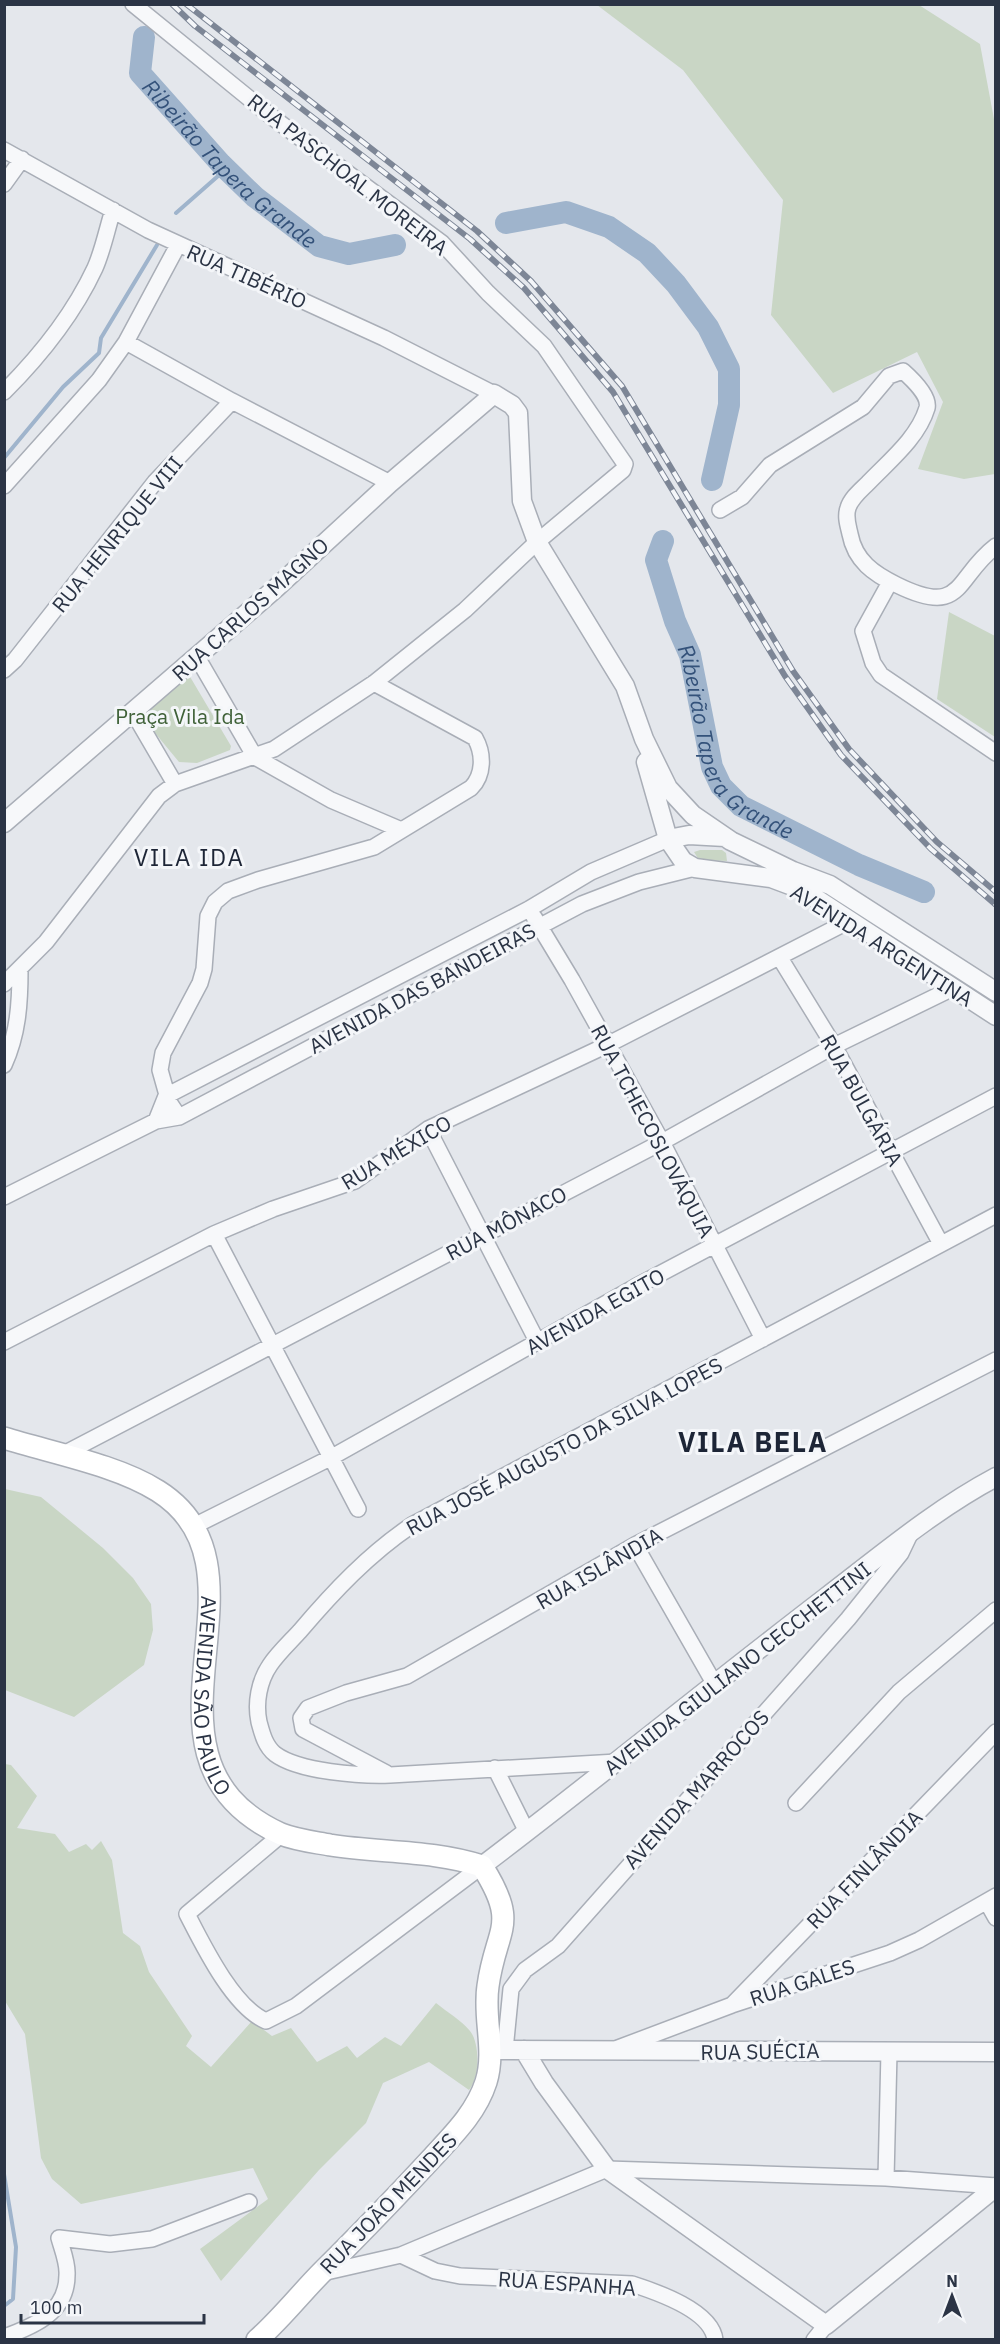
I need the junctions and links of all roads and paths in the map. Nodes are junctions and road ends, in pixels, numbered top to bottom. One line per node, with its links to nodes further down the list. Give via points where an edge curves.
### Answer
1 (134, 5): 13 (street, RUA PASCHOAL MOREIRA, via 272,117 442,243 549,353 625,464 623,470)
2 (10, 154): 3 (street); 4 (street, RUA TIBÉRIO)
3 (4, 184)
4 (113, 210): 5 (street, RUA TIBÉRIO); 7 (street, via 95,268 77,300 32,362)
5 (178, 245): 6 (street); 8 (street, RUA TIBÉRIO, via 384,338)
6 (126, 342): 9 (street); 11 (street, via 99,380)
7 (4, 392)
8 (494, 394): 10 (street, RUA CARLOS MAGNO); 13 (street, via 512,405 519,419 522,501)
9 (232, 401): 10 (street); 17 (street, RUA HENRIQUE VIII, via 155,482)
10 (390, 483): 16 (street, RUA CARLOS MAGNO)
11 (4, 486)
12 (720, 510): 15 (street, via 742,497 770,465 863,407 889,376 903,371 926,398 926,411 905,445 851,501 846,517 852,546 859,558)
13 (537, 542): 18 (street, via 465,610); 20 (street, via 625,686)
14 (996, 546): 15 (street, via 985,554 959,590 947,596 920,596)
15 (890, 582): 21 (street, via 863,631 873,663 893,685)
16 (197, 657): 19 (street, RUA CARLOS MAGNO); 22 (street)
17 (4, 670)
18 (375, 682): 22 (street, via 309,727); 25 (street, via 469,732 481,751 480,773 471,789)
19 (133, 712): 23 (street); 24 (street, RUA CARLOS MAGNO)
20 (644, 739): 26 (street, via 647,765); 27 (street, AVENIDA ARGENTINA, via 668,788 693,815)
21 (996, 753)
22 (255, 757): 23 (street); 25 (street, via 331,800)
23 (176, 784): 34 (street, via 159,796 54,933)
24 (5, 823)
25 (399, 829): 44 (street, via 360,853 258,880 228,891 215,902 208,916 200,983 164,1053 160,1070)
26 (668, 839): 27 (street, via 688,835); 28 (street, via 683,861); 30 (street, AVENIDA DAS BANDEIRAS, via 591,872)
27 (732, 840): 29 (street, via 741,857); 37 (street, AVENIDA ARGENTINA, via 830,885)
28 (695, 868): 29 (street, AVENIDA ARGENTINA); 32 (street, AVENIDA DAS BANDEIRAS, via 614,891)
29 (725, 871): 31 (street, AVENIDA ARGENTINA, via 771,878 803,890)
30 (529, 909): 32 (street, RUA TCHECOSLOVÁQUIA); 38 (street, AVENIDA DAS BANDEIRAS)
31 (849, 921): 33 (street, RUA MÉXICO); 36 (street, AVENIDA ARGENTINA)
32 (539, 926): 40 (street, AVENIDA DAS BANDEIRAS); 41 (street, RUA TCHECOSLOVÁQUIA)
33 (780, 958): 41 (street, RUA MÉXICO); 42 (street, RUA BULGÁRIA)
34 (20, 970): 35 (street); 43 (street, via 14,1043)
35 (4, 984)
36 (951, 989): 39 (street, AVENIDA ARGENTINA); 42 (street, RUA MÔNACO)
37 (996, 992)
38 (356, 998): 40 (street); 44 (street, AVENIDA DAS BANDEIRAS)
39 (996, 1016)
40 (364, 1019): 46 (street, AVENIDA DAS BANDEIRAS)
41 (607, 1045): 48 (street, RUA MÉXICO); 49 (street, RUA TCHECOSLOVÁQUIA)
42 (834, 1046): 49 (street, RUA MÔNACO); 50 (street, RUA BULGÁRIA)
43 (4, 1065)
44 (166, 1096): 46 (street); 47 (street)
45 (996, 1096): 50 (street, AVENIDA EGITO)
46 (179, 1117): 47 (street, AVENIDA DAS BANDEIRAS)
47 (156, 1121): 51 (street, AVENIDA DAS BANDEIRAS)
48 (428, 1129): 53 (street, RUA MÉXICO, via 354,1181); 54 (street)
49 (662, 1142): 54 (street, RUA MÔNACO); 56 (street, RUA TCHECOSLOVÁQUIA)
50 (889, 1150): 55 (street, RUA BULGÁRIA); 56 (street, AVENIDA EGITO)
51 (4, 1197)
52 (996, 1215): 55 (street, RUA JOSÉ AUGUSTO DA SILVA LOPES)
53 (214, 1234): 58 (street, RUA MÉXICO); 60 (street)
54 (484, 1235): 59 (street); 60 (street, RUA MÔNACO)
55 (941, 1244): 57 (street, RUA JOSÉ AUGUSTO DA SILVA LOPES)
56 (715, 1246): 57 (street, RUA TCHECOSLOVÁQUIA); 59 (street, AVENIDA EGITO)
57 (764, 1339): 75 (street, RUA JOSÉ AUGUSTO DA SILVA LOPES, via 412,1525 380,1547 269,1666 259,1690 257,1711 267,1745 275,1754 332,1772)
58 (4, 1342)
59 (538, 1343): 64 (street, AVENIDA EGITO)
60 (273, 1345): 63 (street, RUA MÔNACO); 64 (street)
61 (996, 1360): 69 (street, RUA ISLÂNDIA)
62 (4, 1438): 63 (main road, AVENIDA SÃO PAULO)
63 (60, 1456): 67 (main road, AVENIDA SÃO PAULO, via 129,1475 159,1491)
64 (332, 1457): 66 (street); 67 (street, AVENIDA EGITO)
65 (996, 1477): 68 (street, AVENIDA GIULIANO CECCHETTINI, via 970,1490)
66 (358, 1509)
67 (194, 1526): 78 (main road, AVENIDA SÃO PAULO, via 207,1562 209,1596 201,1712 207,1759 232,1802)
68 (911, 1532): 71 (street, AVENIDA GIULIANO CECCHETTINI); 83 (street, AVENIDA MARROCOS, via 901,1553 848,1619 558,1946 516,1980)
69 (635, 1545): 71 (street); 75 (street, RUA ISLÂNDIA, via 407,1676 346,1693 303,1713 303,1729)
70 (996, 1610): 76 (street, via 899,1692)
71 (714, 1683): 73 (street, AVENIDA GIULIANO CECCHETTINI)
72 (996, 1732): 82 (street, RUA FINLÂNDIA)
73 (617, 1762): 74 (street, RUA JOSÉ AUGUSTO DA SILVA LOPES); 77 (street, AVENIDA GIULIANO CECCHETTINI)
74 (495, 1768): 75 (street, RUA JOSÉ AUGUSTO DA SILVA LOPES); 77 (street)
75 (390, 1775)
76 (796, 1803)
77 (527, 1832): 79 (street, AVENIDA GIULIANO CECCHETTINI)
78 (282, 1834): 79 (main road, AVENIDA SÃO PAULO, via 346,1847 452,1858); 79 (street, via 187,1914 216,1969 254,2016 266,2021 296,2006)
79 (482, 1866): 83 (main road, via 501,1901 504,1921 487,1990)
80 (991, 1899): 81 (street); 82 (street, RUA GALES, via 890,1953)
81 (996, 1918)
82 (732, 2005): 87 (street, RUA GALES)
83 (498, 2050): 84 (street, RUA SUÉCIA); 93 (main road, RUA JOÃO MENDES, via 479,2102 468,2118)
84 (524, 2050): 87 (street, RUA SUÉCIA); 88 (street)
85 (889, 2052): 86 (street, RUA SUÉCIA); 87 (street, RUA SUÉCIA, via 799,2049); 89 (street)
86 (996, 2052)
87 (602, 2053)
88 (607, 2169): 89 (street); 92 (street); 94 (street)
89 (886, 2178): 90 (street)
90 (996, 2186): 94 (street)
91 (249, 2202): 95 (street, via 152,2239 110,2244 59,2238 68,2274 63,2295 54,2311 34,2327)
92 (401, 2255): 93 (street); 97 (street, RUA ESPANHA, via 435,2271 460,2276 632,2284 658,2292 707,2320 714,2329)
93 (321, 2273): 96 (main road, RUA JOÃO MENDES)
94 (826, 2325): 98 (street)
95 (4, 2337)
96 (265, 2338)
97 (715, 2340)
98 (814, 2340)

